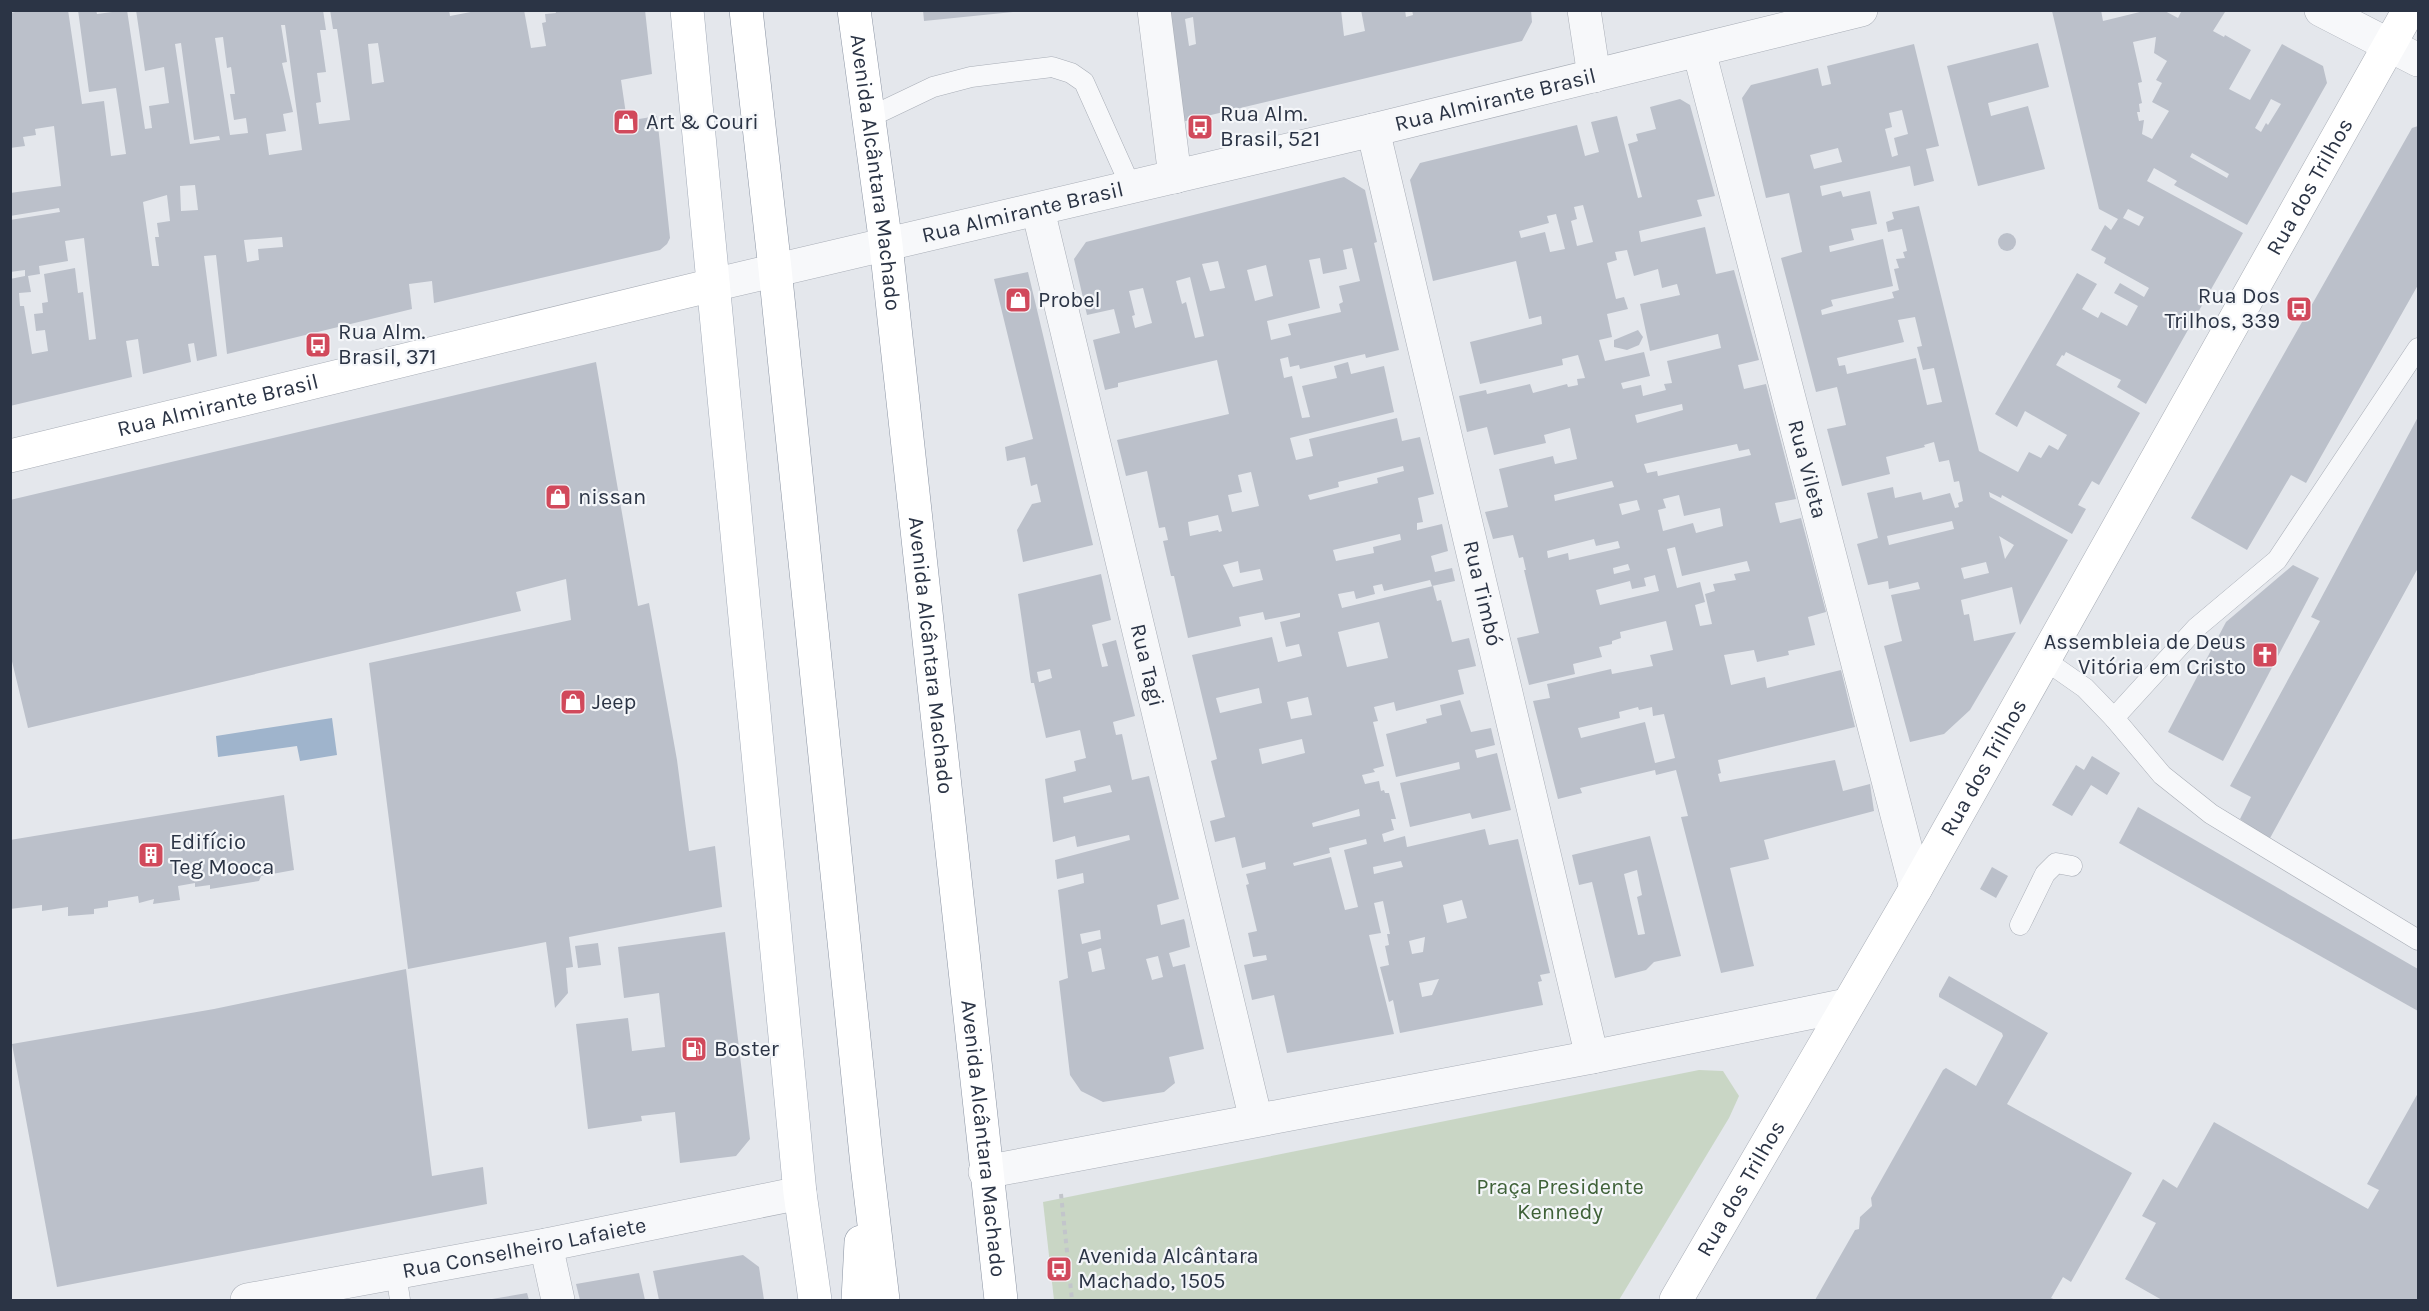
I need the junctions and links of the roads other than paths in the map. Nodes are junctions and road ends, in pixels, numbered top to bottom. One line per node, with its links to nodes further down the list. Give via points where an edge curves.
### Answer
1 (687, 10): 20 (main road)
2 (746, 10): 19 (main road)
3 (854, 10): 13 (main road, Avenida Alcântara Machado)
4 (1154, 10): 15 (street)
5 (1584, 10): 12 (street)
6 (1861, 10): 10 (street, Rua Almirante Brasil)
7 (2321, 10): 9 (street)
8 (2409, 10): 9 (main road, Rua dos Trilhos)
9 (2389, 45): 11 (street); 23 (main road, Rua dos Trilhos)
10 (1700, 51): 12 (street, Rua Almirante Brasil); 26 (street, Rua Vileta)
11 (2418, 60)
12 (1594, 76): 14 (street, Rua Almirante Brasil)
13 (868, 118): 16 (lane, via 933,87 971,77 1052,67 1084,82); 18 (main road, Avenida Alcântara Machado)
14 (1373, 130): 15 (street, Rua Almirante Brasil); 30 (street, Rua Timbó)
15 (1175, 177): 16 (street, Rua Almirante Brasil)
16 (1131, 187): 17 (street, Rua Almirante Brasil)
17 (1038, 210): 18 (street, Rua Almirante Brasil); 31 (street, Rua Tagi)
18 (886, 245): 19 (street, Rua Almirante Brasil); 33 (main road, Avenida Alcântara Machado)
19 (774, 269): 20 (street, Rua Almirante Brasil); 32 (main road)
20 (713, 285): 22 (main road, Rua Almirante Brasil); 34 (main road)
21 (2418, 348): 24 (lane, via 2277,560 2196,628)
22 (10, 456)
23 (2045, 660): 24 (lane, via 2085,688); 26 (main road, Rua dos Trilhos)
24 (2114, 718): 28 (lane, via 2162,775 2211,814)
25 (2072, 866): 27 (lane, via 2056,863 2045,874)
26 (1916, 888): 29 (main road, Rua dos Trilhos)
27 (2020, 925)
28 (2418, 940)
29 (1847, 1005): 30 (street); 43 (main road, Rua dos Trilhos)
30 (1592, 1057): 31 (street)
31 (1256, 1120): 33 (street)
32 (867, 1165): 40 (main road); 41 (main road)
33 (985, 1172): 42 (main road, Avenida Alcântara Machado)
34 (800, 1193): 35 (street, Rua Conselheiro Lafaiete); 39 (main road)
35 (546, 1245): 36 (street, Rua Conselheiro Lafaiete); 38 (street)
36 (398, 1287): 37 (street, Rua Conselheiro Lafaiete)
37 (247, 1300)
38 (558, 1300)
39 (815, 1300)
40 (858, 1300)
41 (884, 1300)
42 (1000, 1300)
43 (1676, 1300)

